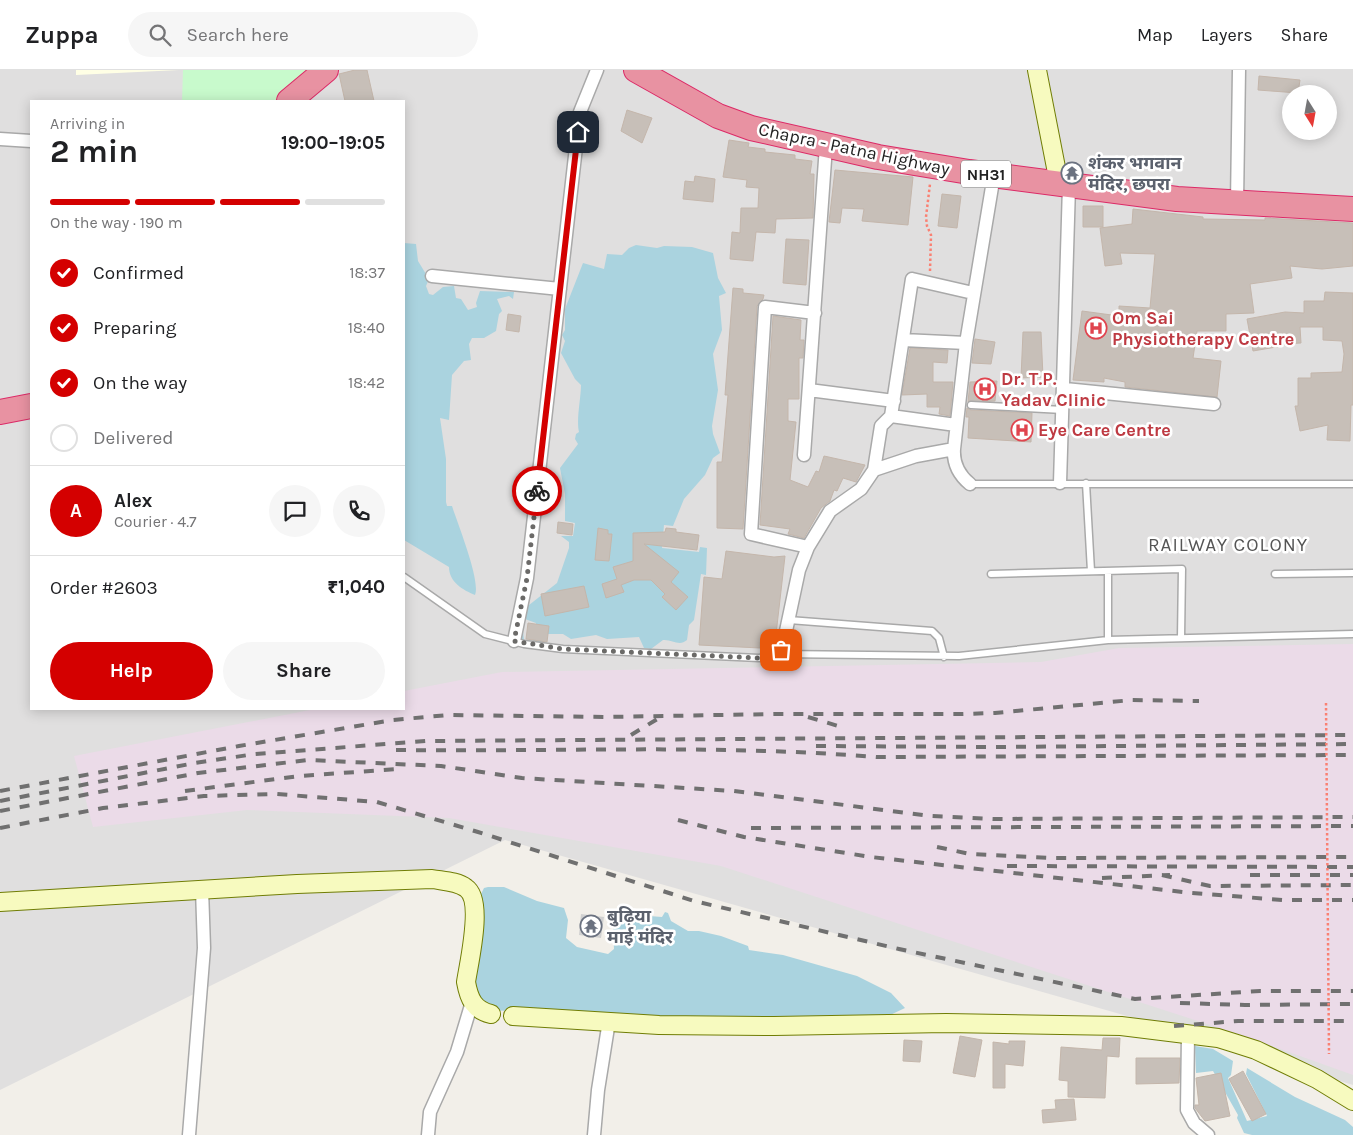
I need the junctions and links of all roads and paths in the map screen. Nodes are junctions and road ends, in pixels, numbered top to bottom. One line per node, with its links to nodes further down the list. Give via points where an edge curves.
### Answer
1 (326, 70): 6 (highway)
2 (597, 70): 17 (street, via 580,112)
3 (636, 70): 9 (highway, Chapra - Patna Highway / NH31, via 718,116 751,128)
4 (1037, 70): 12 (street)
5 (1239, 70): 13 (street)
6 (290, 100)
7 (0, 139): 8 (street)
8 (30, 141)
9 (826, 146): 10 (highway, Chapra - Patna Highway / NH31); 19 (street)
10 (933, 166): 11 (highway, Chapra - Patna Highway / NH31); 16 (path, via 926,217 932,235)
11 (994, 175): 12 (highway, Chapra - Patna Highway / NH31); 18 (street)
12 (1064, 184): 13 (highway, Chapra - Patna Highway / NH31, via 1177,199); 22 (street)
13 (1237, 202): 14 (highway, Chapra - Patna Highway / NH31)
14 (1353, 209)
15 (432, 276): 17 (street)
16 (928, 282): 18 (street); 20 (street, via 912,279)
17 (560, 289): 50 (street, via 527,578)
18 (973, 293): 21 (street)
19 (815, 313): 23 (street); 39 (street, via 765,307 750,534)
20 (903, 340): 21 (street); 24 (street)
21 (966, 343): 31 (street)
22 (1065, 389): 25 (street); 28 (street)
23 (809, 390): 24 (street); 33 (street)
24 (894, 400): 30 (street)
25 (1214, 404)
26 (972, 405): 28 (lane)
27 (30, 406): 29 (highway)
28 (1063, 410): 35 (street)
29 (0, 412)
30 (891, 416): 31 (street); 34 (street, via 881,426)
31 (956, 425): 32 (street)
32 (954, 449): 34 (street, via 916,456); 37 (street, via 954,461 960,476)
33 (804, 455)
34 (874, 470): 39 (street, via 861,489 830,511)
35 (1060, 483): 36 (lane); 37 (lane)
36 (1086, 483): 38 (lane); 40 (lane)
37 (970, 484)
38 (1353, 484)
39 (808, 547): 46 (street, via 799,570)
40 (1091, 571): 41 (lane); 43 (lane)
41 (1108, 571): 48 (lane, via 1182,569); 49 (lane)
42 (1353, 573): 44 (lane)
43 (992, 574)
44 (1275, 574)
45 (405, 577): 50 (lane, via 480,631)
46 (789, 620): 51 (street); 52 (lane, via 932,631 939,638)
47 (1353, 634): 48 (lane)
48 (1181, 638): 49 (lane)
49 (1108, 640): 52 (lane)
50 (514, 641): 51 (lane, via 563,649 759,658)
51 (779, 653): 52 (lane)
52 (944, 656)
53 (1326, 702): 61 (path, bridge)
54 (202, 889): 55 (street); 56 (street, via 432,879 465,887 474,897 475,904 466,982); 63 (street, via 204,948)
55 (0, 902)
56 (472, 1002): 57 (street, via 477,1009); 64 (street, via 457,1052 430,1112)
57 (491, 1014): 58 (street)
58 (512, 1016): 59 (street)
59 (609, 1022): 60 (street, via 745,1026 946,1023 1121,1026); 65 (street)
60 (1188, 1034): 62 (street, via 1218,1038 1256,1050 1317,1079); 66 (street, via 1187,1110 1194,1123)
61 (1329, 1054)
62 (1353, 1101)
63 (189, 1135)
64 (428, 1135)
65 (594, 1135)
66 (1208, 1135)

